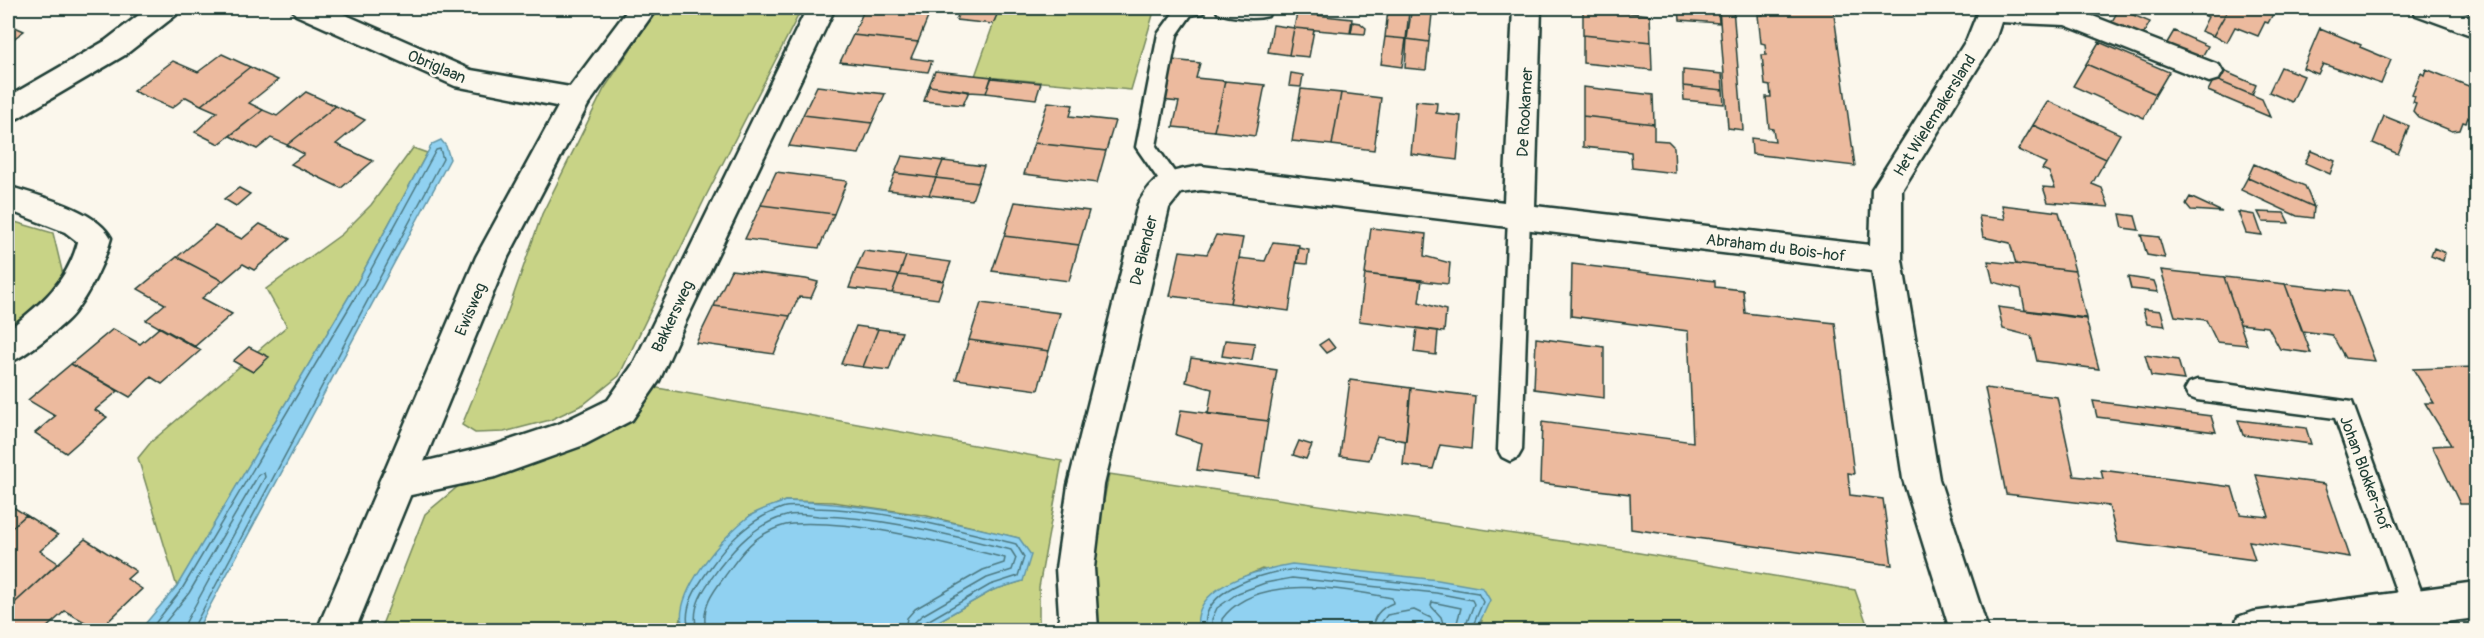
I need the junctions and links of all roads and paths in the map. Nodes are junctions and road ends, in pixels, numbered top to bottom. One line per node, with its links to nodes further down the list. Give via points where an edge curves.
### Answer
1 (166, 8): 14 (street, via 115,48)
2 (306, 8): 13 (street, Obriglaan, via 465,79)
3 (643, 8): 13 (street, Ewisweg)
4 (821, 8): 22 (street, Bakkersweg, via 647,371 620,410 572,434 495,461)
5 (1196, 8): 15 (lane, via 1185,10 1168,34 1146,147)
6 (1225, 8): 10 (lane)
7 (1527, 8): 17 (street, De Rookamer)
8 (2426, 8): 11 (street)
9 (1989, 10): 12 (street, via 2068,16); 18 (street, Het Wielemakersland, via 1981,40 1887,189)
10 (1261, 11)
11 (2476, 27)
12 (2209, 72)
13 (576, 99): 22 (street, Ewisweg, via 492,257)
14 (8, 110)
15 (1172, 183): 17 (street, via 1201,178); 26 (street, De Biender, via 1154,204 1086,485 1075,568)
16 (8, 198): 19 (street, via 76,223 95,238 90,257 62,305)
17 (1519, 217): 18 (street, Abraham du Bois-hof); 21 (lane)
18 (1886, 260): 27 (street, via 1921,479)
19 (8, 349)
20 (2197, 390): 24 (lane, Johan Blokker-hof, via 2344,410)
21 (1510, 450)
22 (397, 482): 25 (street, Ewisweg)
23 (2476, 600): 24 (street)
24 (2414, 608): 28 (street)
25 (336, 630)
26 (1079, 630)
27 (1969, 630)
28 (2252, 630)

